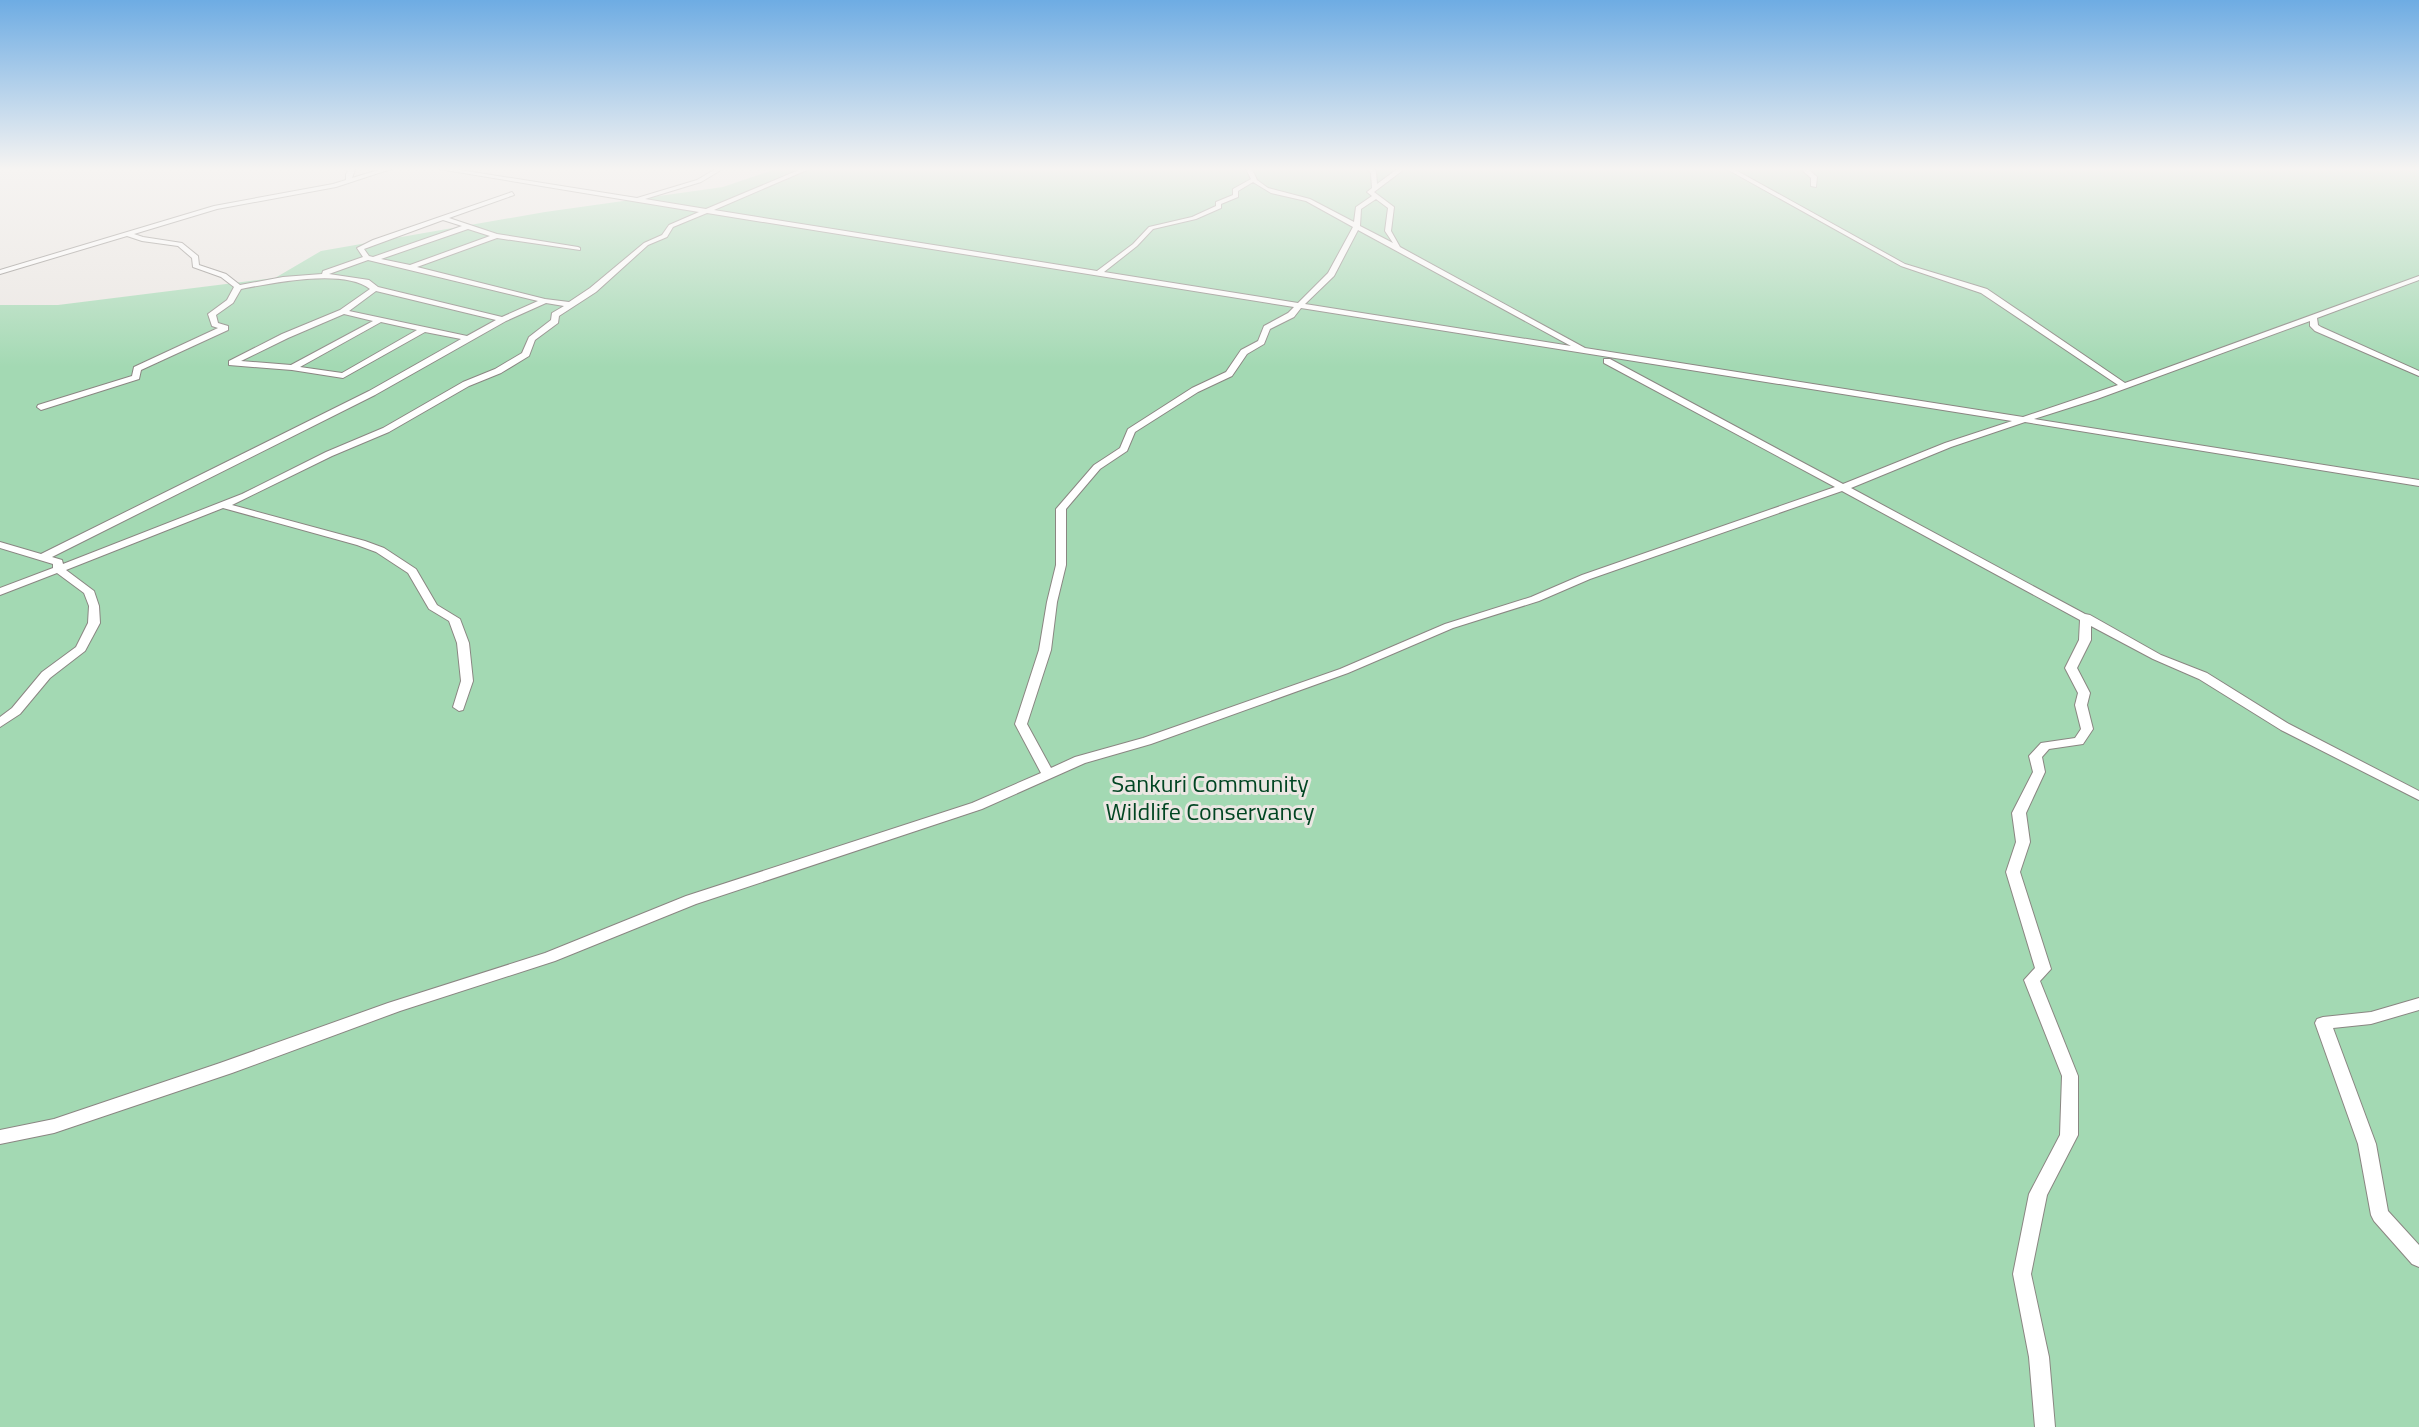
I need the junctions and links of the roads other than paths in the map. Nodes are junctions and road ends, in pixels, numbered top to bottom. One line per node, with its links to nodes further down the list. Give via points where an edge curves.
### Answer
1 (124, 234): 18 (street)
2 (128, 234): 22 (street, via 180,244 196,257 195,266 222,273)
3 (393, 234): 16 (street, via 360,248)
4 (446, 234): 16 (street)
5 (490, 234): 13 (street)
6 (666, 234): 25 (street, via 646,244)
7 (849, 234): 19 (street)
8 (1146, 234): 19 (street)
9 (1354, 234): 26 (street, via 1331,274)
10 (1371, 234): 15 (street)
11 (1390, 234): 15 (street)
12 (1846, 234): 36 (street, via 1903,265 1984,291)
13 (496, 236): 14 (street); 17 (street)
14 (578, 249)
15 (1399, 249): 33 (street)
16 (370, 259): 17 (street); 20 (street)
17 (410, 267): 24 (street)
18 (0, 272)
19 (1098, 273): 26 (street)
20 (325, 276): 22 (street); 23 (street, via 366,282)
21 (2419, 278): 28 (street)
22 (238, 287): 37 (street, via 230,301 212,314 215,324 225,328 137,369 136,377)
23 (374, 289): 27 (street); 29 (street)
24 (545, 301): 25 (street); 29 (street)
25 (572, 305): 41 (street, via 535,334 526,354 498,371 386,430)
26 (1300, 305): 33 (street); 49 (street, via 1267,328 1261,342 1244,352 1229,373 1130,431 1124,449 1097,467 1061,509 1061,565 1045,650 1021,724)
27 (343, 313): 30 (street); 34 (street, via 232,363)
28 (2313, 317): 35 (street, via 2318,329); 36 (street)
29 (503, 319): 32 (street)
30 (380, 320): 31 (street); 34 (street)
31 (424, 330): 32 (street); 34 (street, via 343,376)
32 (466, 338): 43 (street, via 372,393)
33 (1593, 354): 38 (street); 40 (street)
34 (292, 368)
35 (2419, 374)
36 (2124, 386): 38 (street)
37 (41, 407)
38 (2024, 420): 39 (street); 40 (street)
39 (2419, 483)
40 (1845, 487): 46 (street); 49 (street)
41 (222, 505): 44 (street); 47 (street, via 361,543 412,571 433,607 454,619 463,643 467,681)
42 (0, 545): 43 (street)
43 (41, 558): 44 (street, via 58,562)
44 (58, 569): 45 (street); 48 (street, via 89,591 94,623 81,649 46,675)
45 (0, 592)
46 (2086, 617): 50 (street); 54 (street, via 2085,640 2071,668 2084,693 2081,705 2087,729 2079,741 2045,747 2035,756 2039,772 2020,813 2022,842 2013,873 2043,970 2032,980 2070,1076 2069,1135 2038,1194 2022,1274 2039,1357)
47 (459, 707)
48 (0, 723)
49 (1048, 774): 52 (street, via 977,806 691,900 550,957 54,1126)
50 (2419, 796)
51 (2419, 1004): 53 (street, via 2371,1018 2323,1023 2367,1144 2380,1214)
52 (0, 1137)
53 (2419, 1258)
54 (2045, 1427)

